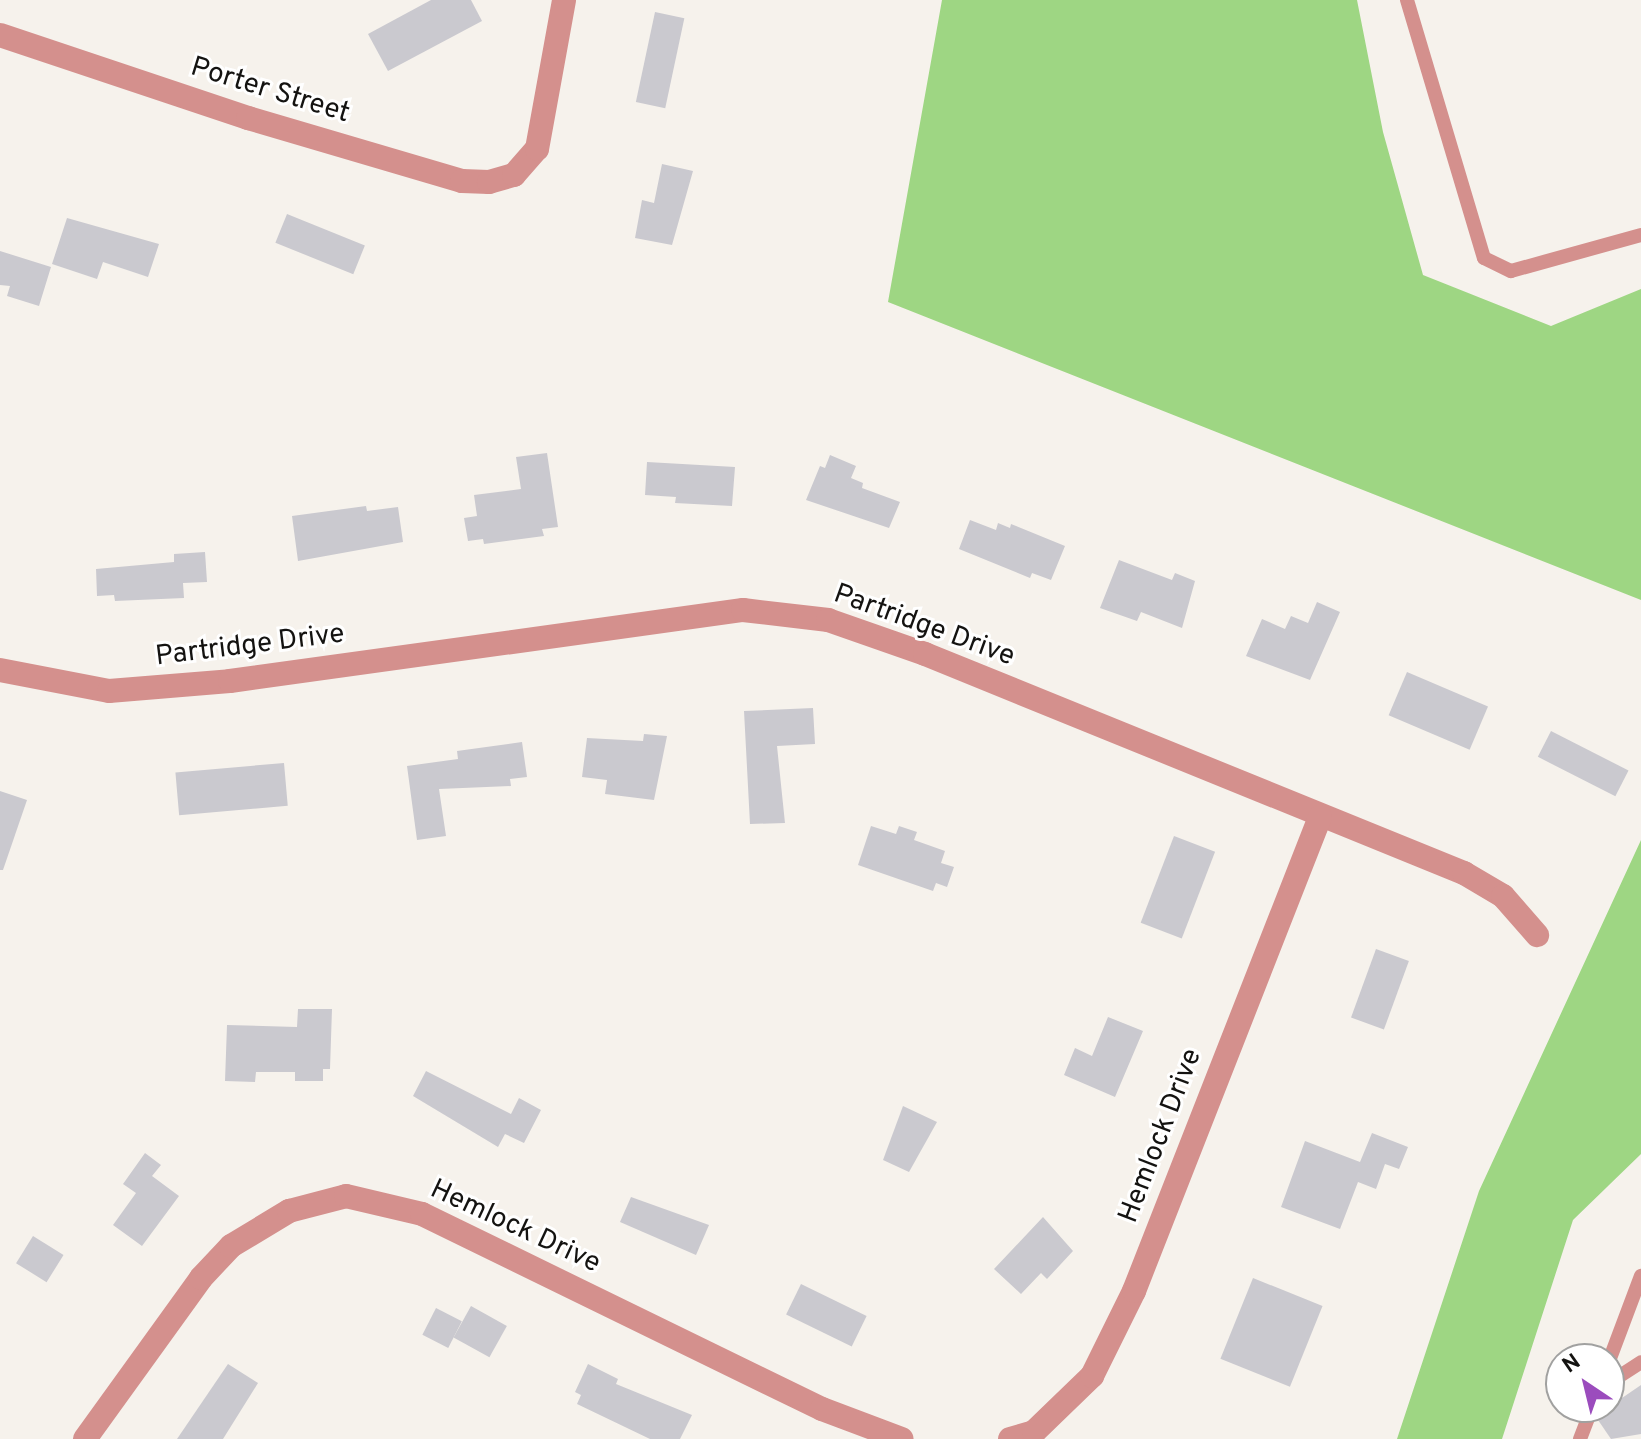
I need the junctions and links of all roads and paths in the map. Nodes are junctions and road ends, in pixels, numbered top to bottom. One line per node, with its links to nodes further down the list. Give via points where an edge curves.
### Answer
1 (564, 0): 3 (street, Porter Street, via 542,130 524,168 489,182 462,181)
2 (1407, 0): 4 (lane, via 1484,258 1511,271)
3 (0, 35)
4 (1641, 235)
5 (0, 670): 6 (street, Partridge Drive, via 109,691 230,681 743,610 828,620 893,642)
6 (1320, 817): 7 (street, Partridge Drive, via 1464,873 1503,896); 12 (street, Hemlock Drive, via 1134,1291 1092,1376 1034,1432)
7 (1537, 935)
8 (1641, 1276): 9 (lane)
9 (1616, 1343)
10 (85, 1439): 11 (street, Hemlock Drive, via 201,1278 231,1246 289,1211 346,1196 422,1214 822,1409)
11 (902, 1439)
12 (1010, 1439)

